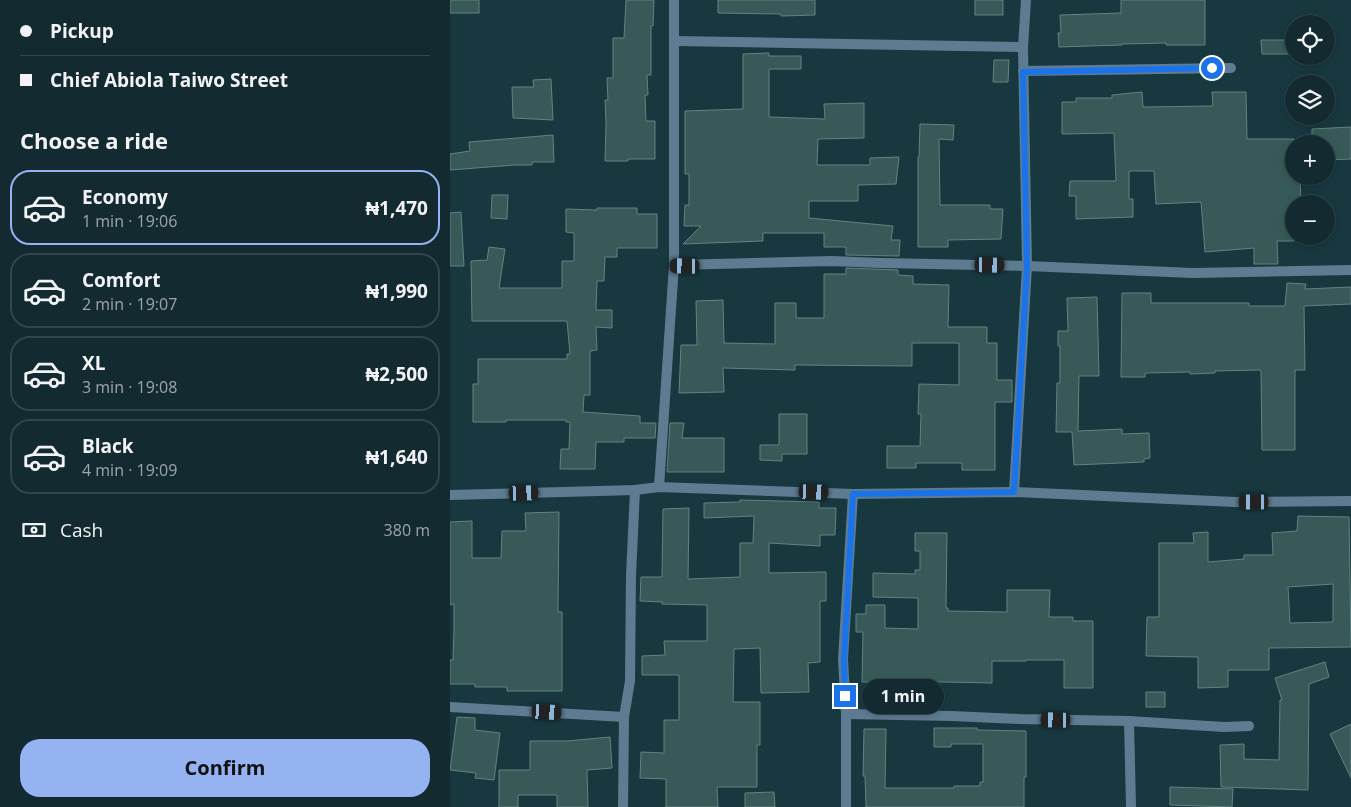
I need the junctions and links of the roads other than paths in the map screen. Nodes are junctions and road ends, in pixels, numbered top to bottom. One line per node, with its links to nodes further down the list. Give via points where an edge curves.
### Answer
1 (674, 0): 3 (street)
2 (1026, 0): 4 (street)
3 (675, 41): 4 (street); 7 (street)
4 (1023, 47): 6 (street)
5 (1231, 68): 6 (street)
6 (1023, 72): 8 (street)
7 (674, 265): 8 (street, via 831,261); 10 (street)
8 (1027, 266): 9 (street, via 1193,273); 12 (street)
9 (1351, 270)
10 (659, 486): 11 (street); 13 (street)
11 (635, 490): 14 (street); 18 (street, via 630,681)
12 (1014, 492): 13 (street); 15 (street, via 1235,502)
13 (853, 494): 17 (street, via 844,659)
14 (450, 495)
15 (1351, 501)
16 (450, 707): 18 (street)
17 (846, 714): 19 (street); 22 (street)
18 (624, 717): 21 (street)
19 (1129, 721): 20 (street); 23 (street)
20 (1249, 726)
21 (623, 807)
22 (846, 807)
23 (1131, 807)

